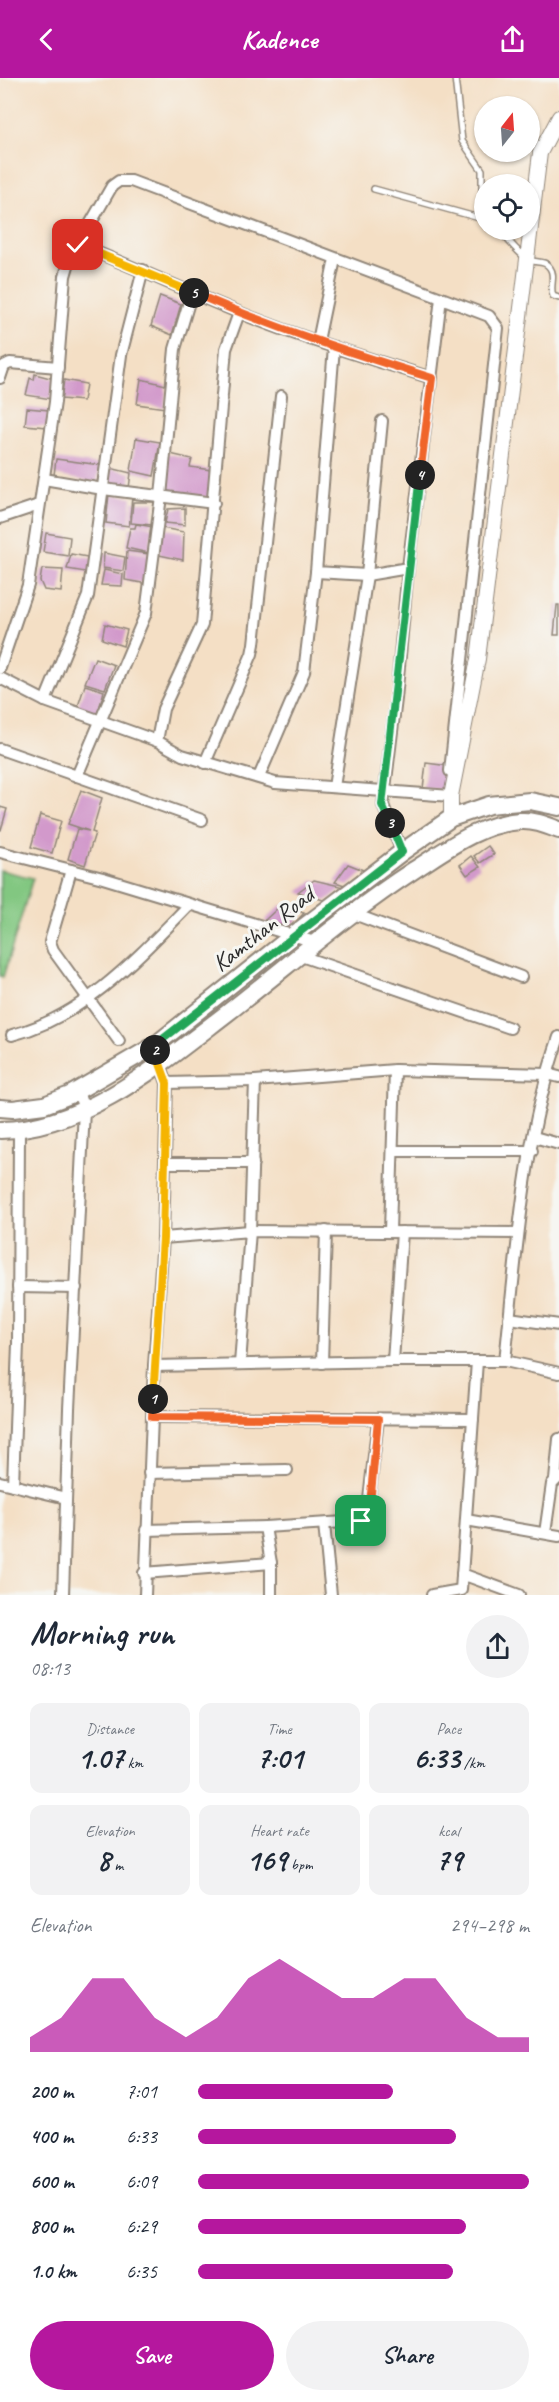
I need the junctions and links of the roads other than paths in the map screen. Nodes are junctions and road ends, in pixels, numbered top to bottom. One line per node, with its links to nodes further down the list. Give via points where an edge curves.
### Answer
1 (455, 78): 3 (lane, via 462,141)
2 (559, 117): 9 (street, via 540,153)
3 (482, 174)
4 (374, 189): 5 (lane)
5 (474, 217)
6 (508, 240): 9 (lane)
7 (78, 245): 8 (street, via 112,186 119,181 131,181); 10 (street); 17 (street, via 65,276)
8 (335, 259): 12 (street); 15 (street)
9 (528, 260): 13 (lane, via 550,267 551,291); 42 (street, via 478,659)
10 (143, 270): 11 (street); 23 (street, via 121,355)
11 (192, 292): 14 (street); 24 (street, via 175,349)
12 (441, 298): 19 (street); 42 (street, via 489,316 498,328)
13 (559, 298)
14 (239, 313): 15 (street); 25 (street, via 226,349)
15 (318, 341): 16 (street)
16 (334, 347): 19 (street); 29 (street)
17 (58, 367): 18 (street, via 10,363 4,366); 22 (street)
18 (0, 378)
19 (432, 378): 28 (street)
20 (281, 396): 37 (street, via 252,654)
21 (382, 421): 30 (street)
22 (44, 478): 23 (street); 26 (street)
23 (103, 489): 24 (street); 33 (street, via 88,596)
24 (160, 496): 25 (street); 34 (street, via 146,613)
25 (214, 503): 35 (street, via 202,625 163,709)
26 (39, 505): 27 (street); 31 (street, via 28,585)
27 (0, 518)
28 (408, 568): 30 (street); 41 (street)
29 (316, 572): 30 (street); 39 (street, via 304,672)
30 (367, 575): 40 (street)
31 (0, 668)
32 (0, 678): 33 (street)
33 (45, 701): 34 (street)
34 (101, 722): 35 (street); 38 (street)
35 (158, 741): 37 (street, via 167,749)
36 (0, 748): 38 (street)
37 (205, 763): 39 (street)
38 (77, 776): 46 (street)
39 (259, 777): 40 (street, via 275,783)
40 (334, 787): 41 (street)
41 (384, 790): 42 (street); 50 (street, via 382,805)
42 (449, 796): 45 (street)
43 (489, 805): 44 (main road, Kamthan Road, via 530,801); 45 (main road, Kamthan Road); 47 (main road)
44 (559, 807)
45 (451, 818): 50 (main road, Kamthan Road)
46 (202, 820)
47 (498, 825): 48 (main road, Kamthan Road, via 540,822); 53 (main road, Kamthan Road, via 459,841)
48 (559, 830)
49 (0, 852): 51 (street)
50 (402, 852): 54 (main road, Kamthan Road)
51 (71, 870): 52 (street); 58 (street, via 50,942)
52 (189, 905): 54 (street); 58 (street)
53 (354, 914): 55 (main road, Kamthan Road); 57 (street)
54 (292, 936): 55 (street); 63 (main road, Kamthan Road)
55 (318, 943): 56 (main road, Kamthan Road)
56 (301, 956): 59 (street); 64 (main road, Kamthan Road)
57 (521, 977)
58 (88, 998): 60 (street, via 34,1030); 62 (street)
59 (510, 1028)
60 (12, 1035)
61 (559, 1037): 66 (street)
62 (119, 1041)
63 (154, 1046): 64 (street); 70 (main road, Kamthan Road)
64 (160, 1065): 69 (street); 72 (main road, Kamthan Road)
65 (395, 1070): 66 (street); 68 (street); 78 (street)
66 (547, 1074): 67 (street); 75 (street)
67 (559, 1077)
68 (255, 1081): 69 (street); 80 (street)
69 (167, 1083): 79 (street)
70 (78, 1091): 71 (main road, Kamthan Road, via 44,1105); 72 (street)
71 (0, 1108)
72 (84, 1110): 73 (main road, Kamthan Road); 88 (street)
73 (19, 1128): 74 (main road, Kamthan Road); 87 (street)
74 (0, 1130)
75 (534, 1137): 76 (street); 77 (street)
76 (559, 1144)
77 (532, 1150): 78 (street); 85 (street)
78 (393, 1151): 83 (street)
79 (166, 1163): 80 (street); 86 (street)
80 (253, 1163): 81 (street)
81 (250, 1231): 82 (street); 86 (street); 95 (street)
82 (326, 1231): 83 (street); 94 (street)
83 (390, 1231): 84 (street)
84 (402, 1232): 85 (street); 91 (street)
85 (518, 1233): 89 (street)
86 (163, 1238): 96 (street)
87 (18, 1287): 88 (street); 106 (street)
88 (76, 1288): 107 (street)
89 (509, 1318): 90 (street); 93 (street)
90 (559, 1325)
91 (393, 1361): 92 (street); 94 (street)
92 (477, 1361): 93 (street); 100 (street)
93 (505, 1361): 97 (street)
94 (322, 1363): 95 (street)
95 (240, 1364): 96 (street)
96 (154, 1366): 98 (street)
97 (559, 1373)
98 (152, 1417): 99 (street); 103 (street)
99 (378, 1419): 100 (street); 109 (street, via 368,1518)
100 (473, 1419): 108 (street)
101 (559, 1439): 104 (street)
102 (287, 1470): 103 (street)
103 (149, 1473): 111 (street)
104 (557, 1478): 112 (street, via 552,1484)
105 (0, 1482): 106 (street)
106 (13, 1485): 107 (street)
107 (66, 1498): 118 (street)
108 (466, 1520): 112 (street); 116 (street)
109 (324, 1524): 110 (street); 121 (street)
110 (265, 1527): 111 (street); 114 (street)
111 (146, 1530): 115 (street)
112 (544, 1533): 113 (street)
113 (559, 1536)
114 (271, 1563): 115 (street); 120 (street)
115 (144, 1574): 119 (street)
116 (462, 1575): 117 (street); 123 (street)
117 (461, 1593): 122 (street)
118 (63, 1595)
119 (145, 1595)
120 (271, 1595)
121 (331, 1595)
122 (432, 1595)
123 (519, 1595)

